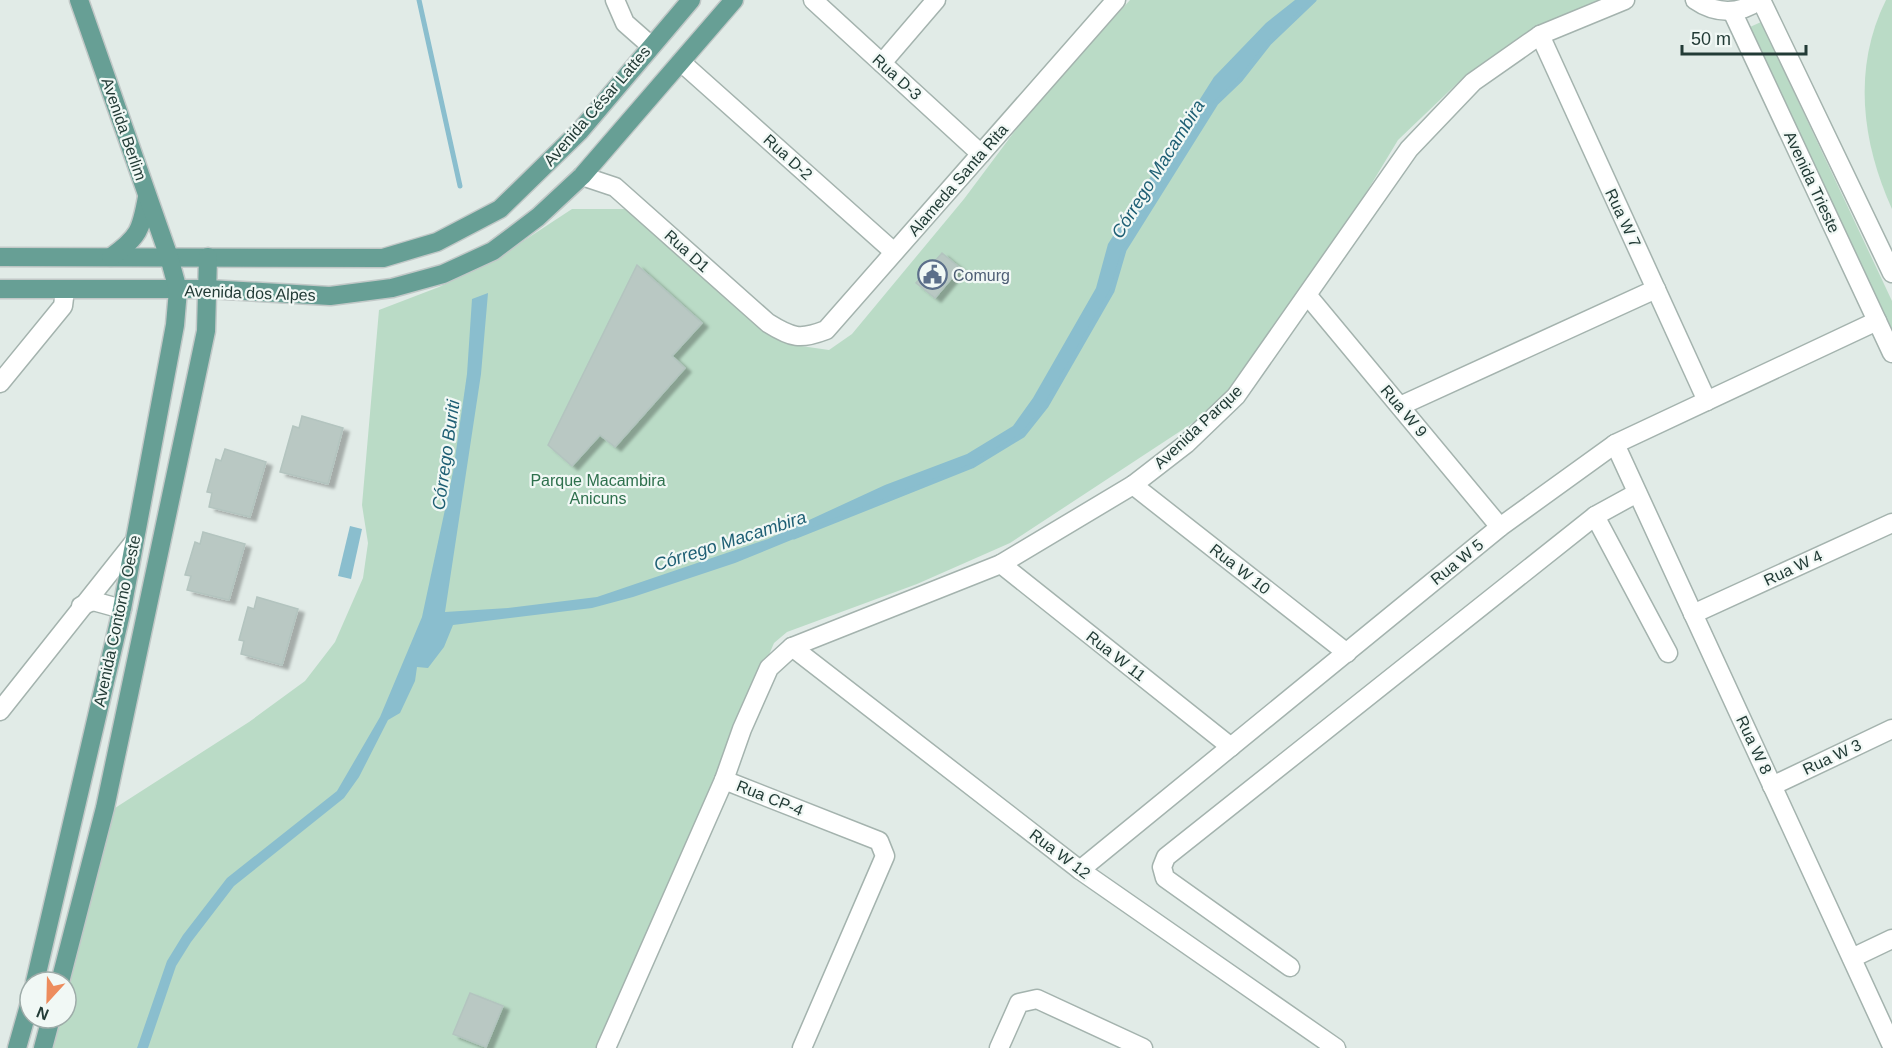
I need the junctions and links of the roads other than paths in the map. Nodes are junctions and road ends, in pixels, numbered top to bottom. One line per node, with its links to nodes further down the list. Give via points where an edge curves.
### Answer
1 (79, 0): 18 (main road, Avenida Berlim)
2 (615, 0): 13 (street, via 625,23)
3 (691, 0): 13 (main road, Avenida César Lattes)
4 (734, 0): 14 (main road, Avenida César Lattes)
5 (813, 0): 15 (street, Rua D-3)
6 (936, 0): 15 (street)
7 (1116, 0): 16 (street, Alameda Santa Rita)
8 (1625, 0): 12 (street, Avenida Parque)
9 (1695, 0): 11 (street, via 1709,8)
10 (1760, 0): 11 (street); 26 (street, Avenida Trieste)
11 (1732, 11): 33 (street, Avenida Trieste)
12 (1540, 35): 29 (street, Rua W 7); 32 (street, Avenida Parque, via 1473,82 1409,149)
13 (650, 45): 19 (main road, Avenida César Lattes, via 536,176 500,209)
14 (681, 62): 17 (main road, Avenida César Lattes); 21 (street, Rua D-2)
15 (882, 63): 16 (street, Rua D-3)
16 (981, 154): 21 (street, Alameda Santa Rita)
17 (582, 176): 20 (main road, Avenida César Lattes); 34 (street, Rua D1, via 615,187 768,323)
18 (147, 195): 23 (main road, via 139,233); 24 (main road, Avenida Berlim)
19 (438, 242): 25 (main road, Avenida dos Alpes, via 383,258)
20 (493, 251): 28 (main road, Avenida dos Alpes, via 443,274 392,288 330,296)
21 (894, 252): 34 (street, Alameda Santa Rita, via 826,330 807,338)
22 (0, 256): 23 (main road, Avenida dos Alpes)
23 (111, 257): 24 (main road, Avenida dos Alpes)
24 (169, 257): 25 (main road, Avenida dos Alpes); 31 (main road, Avenida Contorno Oeste)
25 (208, 257): 28 (main road, Avenida Contorno Oeste)
26 (1892, 273)
27 (0, 289): 30 (main road, Avenida dos Alpes)
28 (208, 289): 31 (main road, Avenida dos Alpes); 59 (main road, Avenida Contorno Oeste, via 206,331)
29 (1656, 289): 37 (street, Rua W 7); 38 (street)
30 (65, 290): 31 (main road, Avenida dos Alpes); 36 (street, via 63,306)
31 (178, 290): 45 (main road, Avenida Contorno Oeste, via 176,325)
32 (1308, 296): 38 (street, Rua W 9); 40 (street, Avenida Parque, via 1236,396 1186,444)
33 (1877, 321): 35 (street, Avenida Trieste); 37 (street, Rua W 5)
34 (787, 335)
35 (1892, 353)
36 (0, 383)
37 (1707, 400): 39 (street, Rua W 5)
38 (1400, 406): 44 (street, Rua W 9)
39 (1615, 444): 41 (street, Rua W 8); 44 (street, Rua W 5)
40 (1133, 485): 46 (street, Avenida Parque); 51 (street, Rua W 10)
41 (1637, 492): 42 (street); 49 (street, Rua W 8)
42 (1595, 516): 52 (street); 63 (street, via 1166,856 1162,867 1166,878)
43 (1892, 523): 49 (street, Rua W 4)
44 (1500, 527): 51 (street, Rua W 5)
45 (134, 542): 47 (street); 48 (main road, Avenida Contorno Oeste)
46 (1000, 564): 50 (street, Avenida Parque); 55 (street, Rua W 11)
47 (81, 606): 48 (street, via 93,601); 53 (street)
48 (122, 609): 58 (main road, Avenida Contorno Oeste)
49 (1693, 614): 57 (street, Rua W 8)
50 (792, 647): 56 (street, Avenida Parque, via 769,668); 60 (street, Rua W 12)
51 (1347, 652): 55 (street, Rua W 5)
52 (1668, 653)
53 (0, 711)
54 (1892, 729): 57 (street, Rua W 3)
55 (1231, 747): 60 (street, Rua W 5)
56 (724, 780): 71 (street, Rua CP-4); 72 (street, Rua CP-4, via 879,841 885,856)
57 (1773, 786): 62 (street, Rua W 8)
58 (76, 803): 59 (main road); 64 (main road, Avenida Contorno Oeste)
59 (105, 808): 65 (main road, Avenida Contorno Oeste)
60 (1080, 870): 75 (street, Rua W 12)
61 (1892, 939): 62 (street)
62 (1852, 958): 68 (street, Rua W 8)
63 (1290, 967)
64 (38, 970)
65 (63, 970)
66 (22, 1030): 69 (main road)
67 (48, 1030): 70 (main road)
68 (1892, 1046)
69 (17, 1048)
70 (43, 1048)
71 (606, 1048)
72 (802, 1048)
73 (999, 1048): 74 (street, via 1019,1004 1037,999)
74 (1143, 1048)
75 (1336, 1048)

